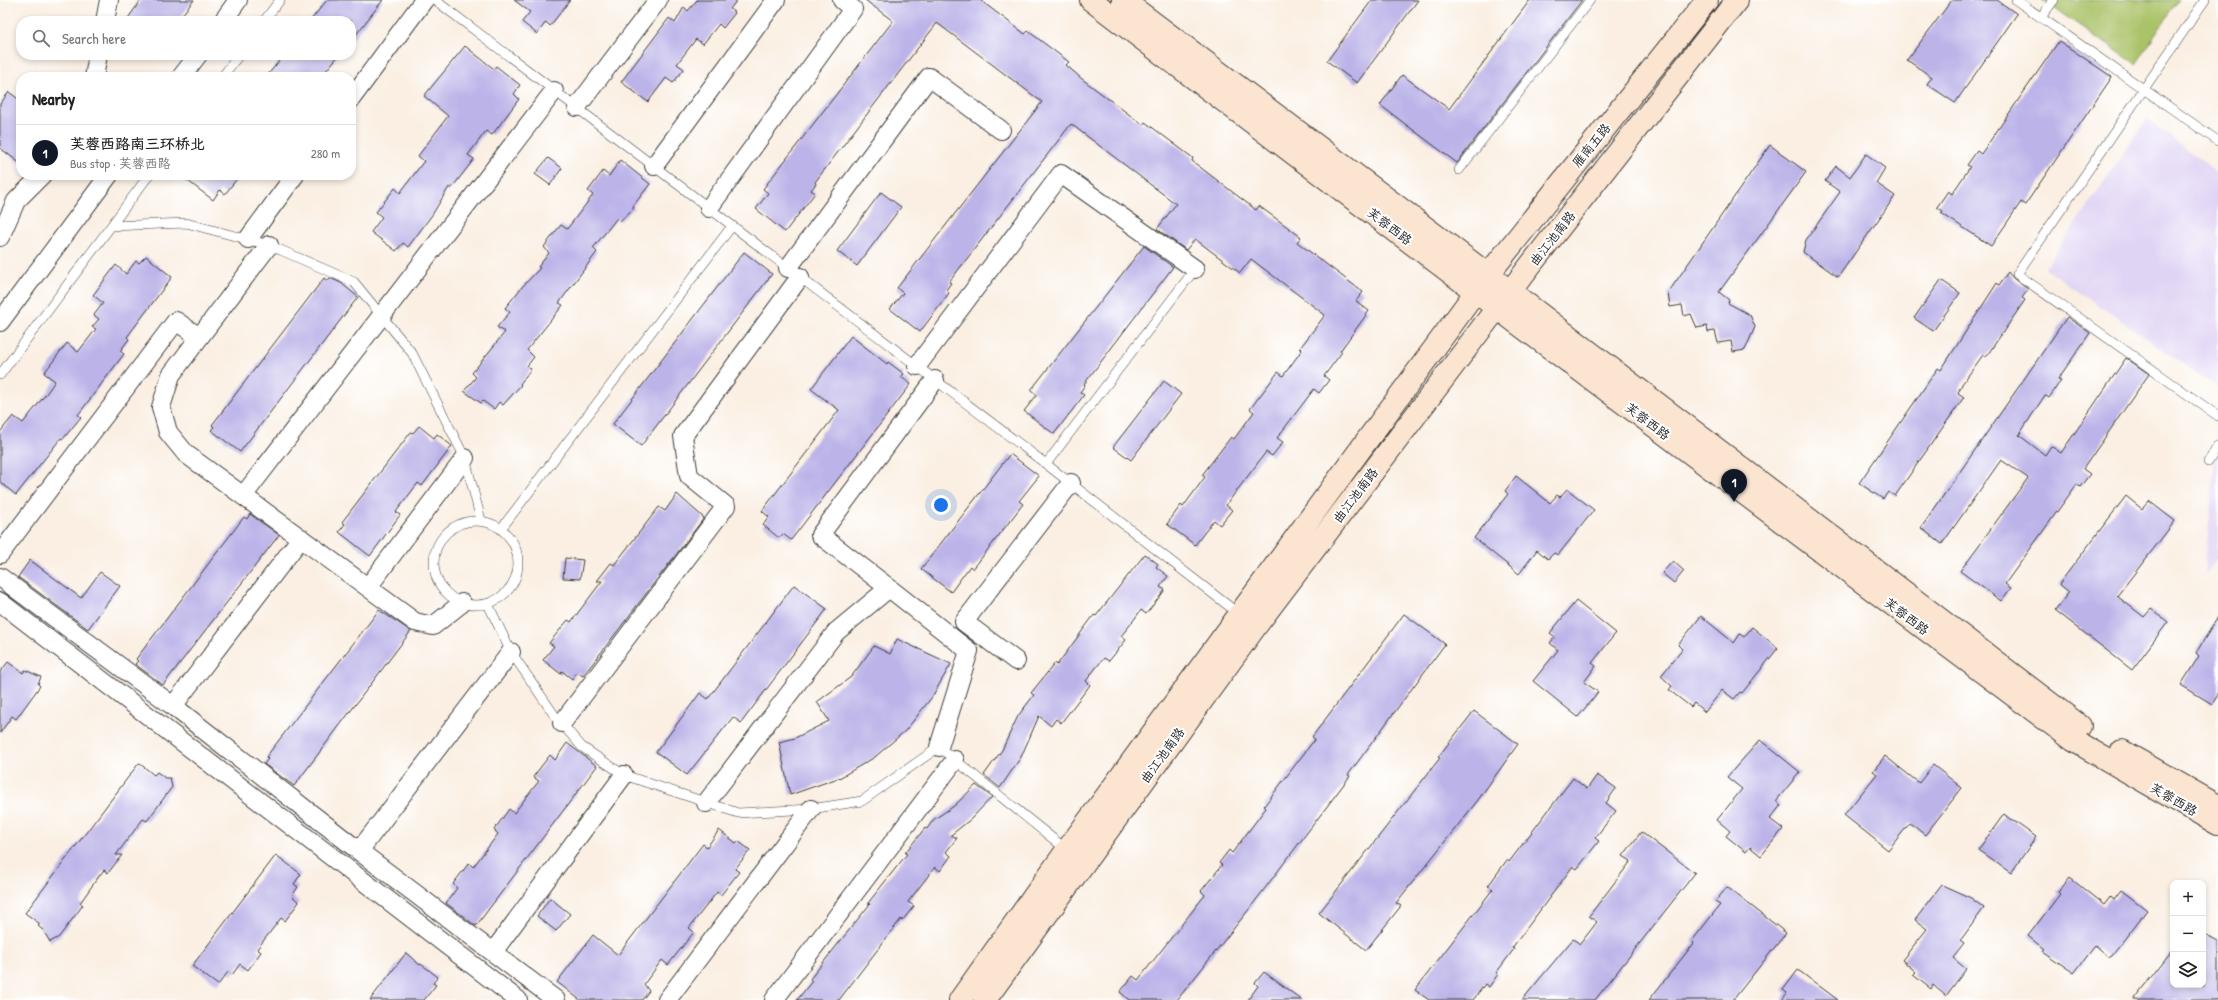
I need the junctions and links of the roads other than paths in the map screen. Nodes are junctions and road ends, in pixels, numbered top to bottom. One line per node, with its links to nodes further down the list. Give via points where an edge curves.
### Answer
1 (109, 0): 17 (street)
2 (238, 0): 18 (street)
3 (280, 0): 19 (lane)
4 (424, 0): 29 (street)
5 (435, 0): 28 (lane)
6 (658, 0): 30 (street)
7 (776, 0): 33 (street)
8 (842, 0): 39 (street, via 853,9)
9 (1091, 0): 47 (main road, 芙蓉西路)
10 (1123, 0): 47 (main road, 芙蓉西路)
11 (1590, 0): 34 (lane)
12 (1737, 0): 48 (main road, 曲江池南路)
13 (2016, 0): 20 (lane)
14 (2054, 0): 20 (lane)
15 (2205, 0): 27 (lane)
16 (1705, 1): 47 (main road, 雁南五路)
17 (106, 16)
18 (227, 16)
19 (268, 16)
20 (2041, 17): 27 (lane)
21 (97, 60): 24 (street)
22 (194, 60): 25 (street)
23 (235, 60): 26 (lane)
24 (95, 72)
25 (185, 72)
26 (226, 72)
27 (2144, 89): 32 (lane); 56 (lane, via 2017,274)
28 (554, 90): 30 (lane); 50 (street)
29 (356, 92)
30 (577, 107): 33 (lane)
31 (1001, 130): 46 (street, via 929,76)
32 (2218, 141)
33 (654, 166): 39 (lane)
34 (1460, 170)
35 (37, 180): 42 (street, via 16,201)
36 (105, 180): 51 (street)
37 (145, 180): 40 (lane)
38 (291, 180): 43 (street)
39 (709, 208): 41 (lane)
40 (111, 226): 43 (lane, via 186,223); 54 (lane)
41 (732, 226): 46 (lane); 64 (lane)
42 (0, 237)
43 (248, 239): 44 (lane)
44 (269, 245): 50 (lane, via 354,282); 52 (street)
45 (1195, 269): 53 (street, via 1062,174); 60 (lane)
46 (794, 273): 53 (lane); 77 (street, via 683,436 689,476 726,506)
47 (1482, 283): 48 (main road, 芙蓉西路); 49 (main road, 芙蓉西路); 73 (main road, 曲江池南路)
48 (1510, 292): 49 (main road, 曲江池南路); 82 (main road, 芙蓉西路, via 2084,729)
49 (1497, 308): 84 (main road, 芙蓉西路, via 2073,740); 88 (main road, 曲江池南路)
50 (382, 316): 58 (lane, via 412,353); 62 (street)
51 (0, 322)
52 (199, 338): 62 (street, via 171,375 161,406 168,432 186,454); 66 (street, via 176,321)
53 (917, 366): 55 (lane)
54 (0, 375)
55 (935, 380): 60 (lane); 69 (street, via 820,535)
56 (2218, 416)
57 (2218, 446): 59 (lane)
58 (465, 458): 63 (lane); 68 (street)
59 (2208, 462)
60 (1046, 464): 61 (lane)
61 (1071, 483): 73 (lane); 75 (street, via 964,622)
62 (243, 496): 65 (street)
63 (481, 520): 64 (lane); 71 (lane, via 467,521 449,530 435,550 433,565 436,579 443,591)
64 (501, 529): 72 (lane, via 507,533 515,546 518,553 518,568 512,586 502,597)
65 (301, 538): 68 (street); 76 (street)
66 (0, 554)
67 (0, 577): 76 (street)
68 (368, 587): 71 (street, via 415,622 433,626)
69 (890, 588): 78 (street, via 969,651); 81 (street, via 836,632)
70 (0, 602): 89 (street)
71 (462, 603): 72 (lane, via 473,606)
72 (488, 604): 74 (lane)
73 (1240, 614): 85 (main road, 曲江池南路)
74 (511, 652): 77 (lane); 86 (street)
75 (1016, 661)
76 (173, 706): 86 (street)
77 (562, 723): 80 (lane, via 582,747)
78 (939, 747): 79 (lane); 83 (lane, via 862,801)
79 (955, 760): 85 (lane); 92 (street)
80 (624, 775): 81 (lane); 87 (street)
81 (706, 803): 83 (lane, via 738,813)
82 (2218, 806)
83 (810, 809): 91 (street)
84 (2218, 824)
85 (1067, 850): 88 (main road, 曲江池南路)
86 (359, 851): 87 (street)
87 (493, 952): 90 (street)
88 (982, 993)
89 (518, 1000)
90 (556, 1000)
91 (667, 1000)
92 (774, 1000)

